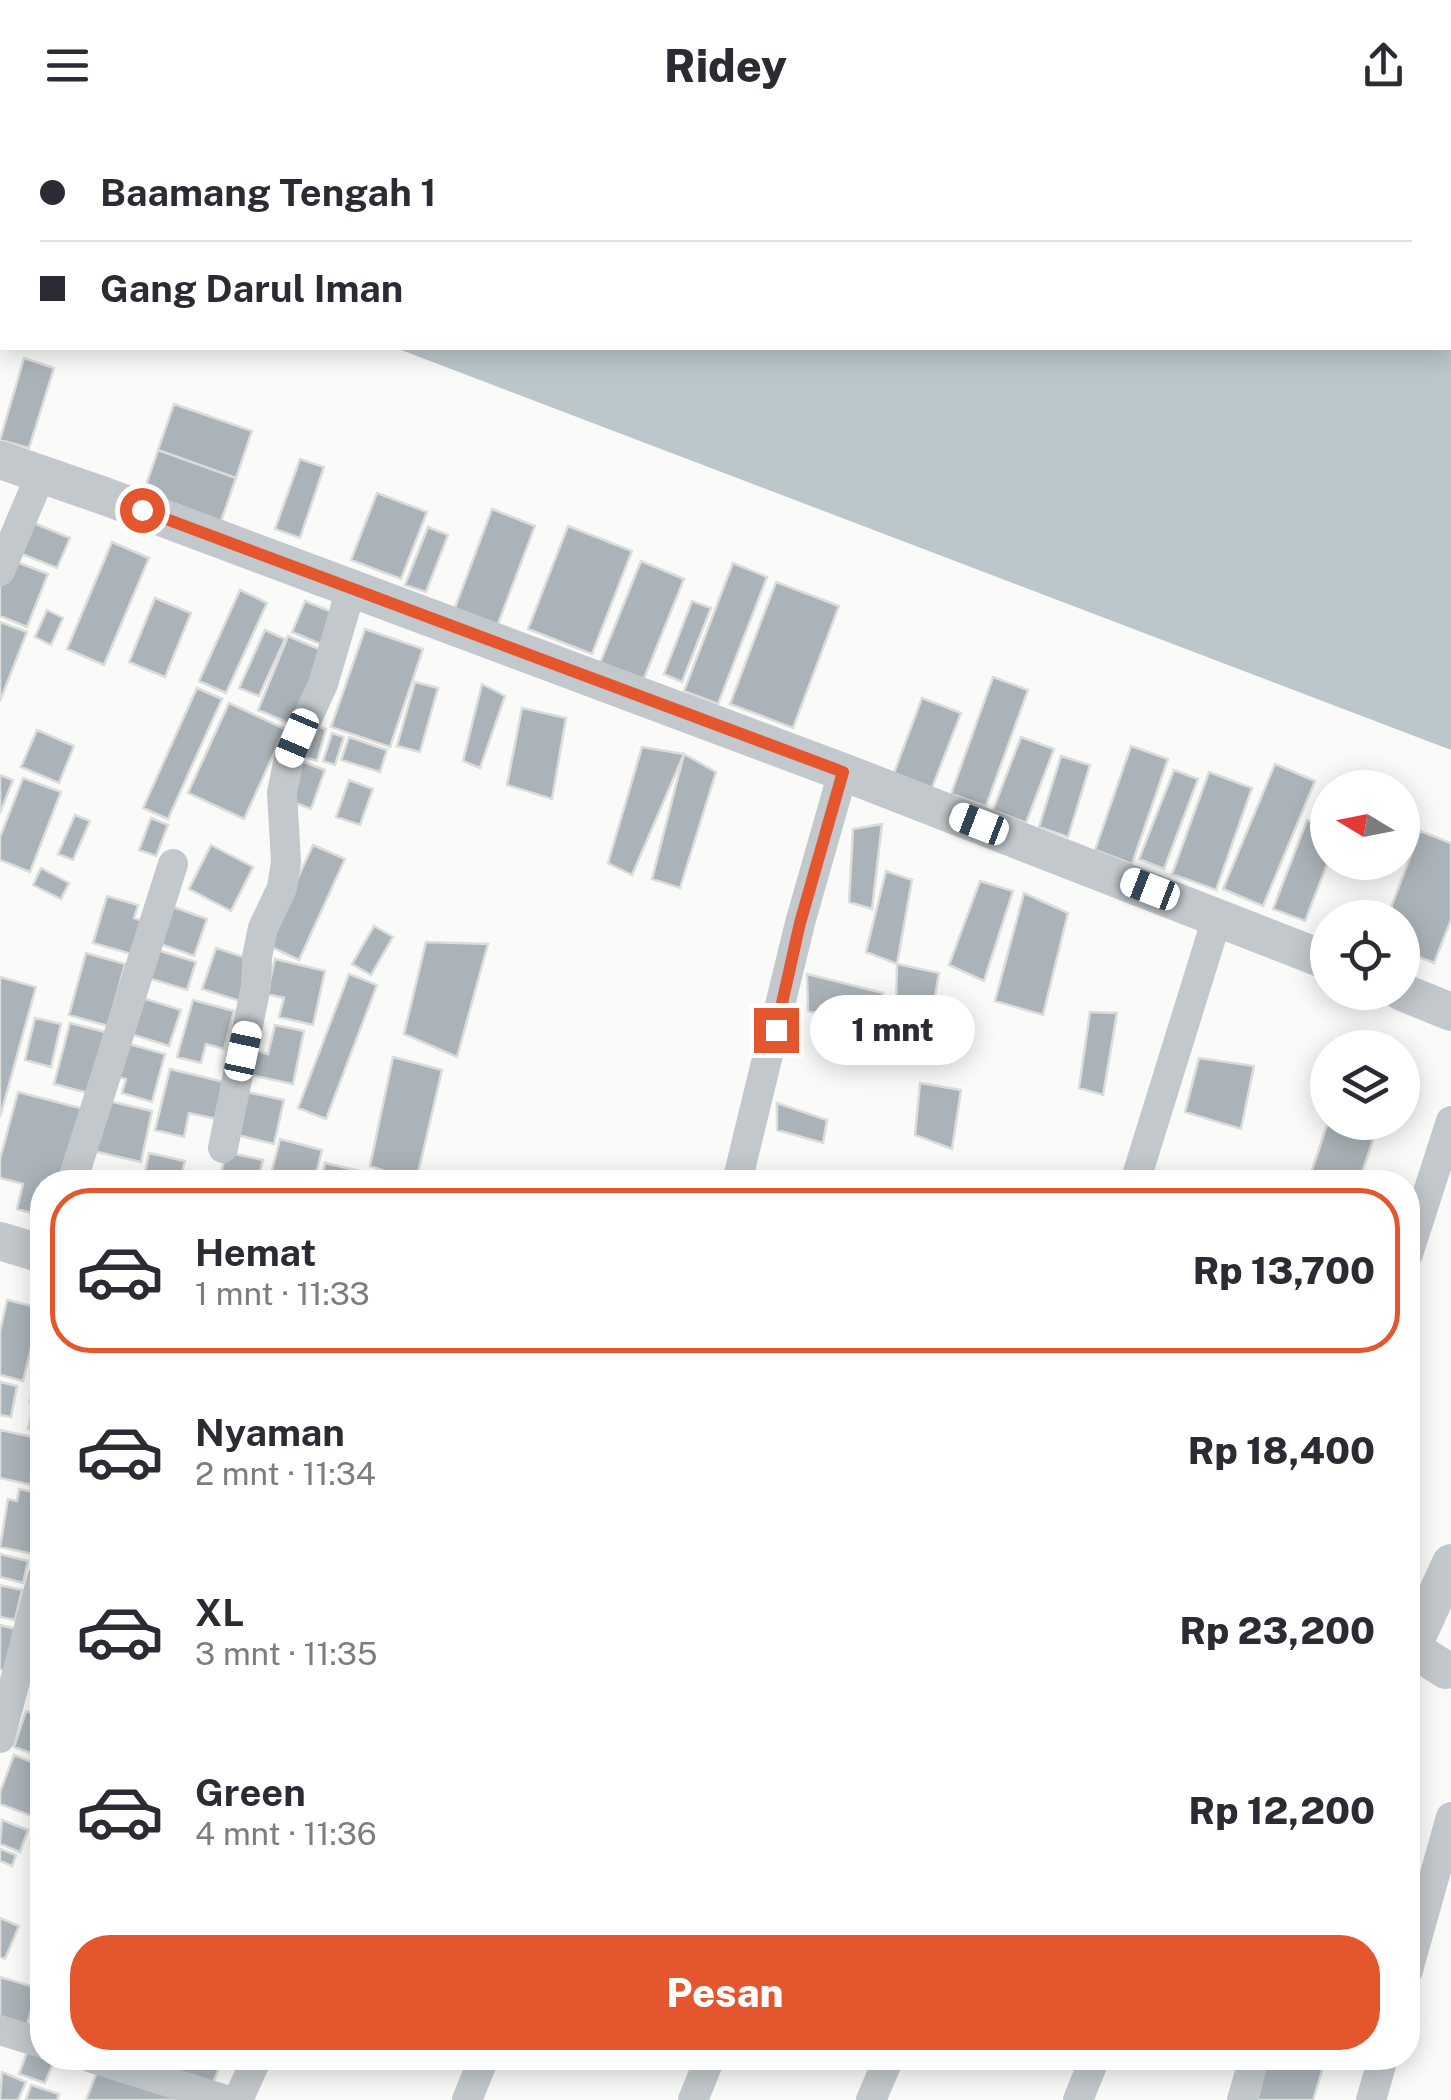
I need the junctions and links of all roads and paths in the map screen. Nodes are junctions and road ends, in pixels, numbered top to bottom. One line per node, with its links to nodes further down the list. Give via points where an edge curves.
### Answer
1 (0, 460): 2 (street)
2 (41, 474): 3 (street); 4 (street)
3 (0, 571)
4 (351, 590): 5 (street); 12 (street, via 324,684 289,758 282,793 282,888 256,956 256,986)
5 (843, 772): 7 (street); 14 (street)
6 (173, 864): 13 (street)
7 (1218, 916): 8 (street); 15 (street)
8 (1310, 954)
9 (1420, 999): 10 (street)
10 (1451, 1012)
11 (1451, 1122): 16 (street)
12 (223, 1148)
13 (76, 1170)
14 (741, 1170)
15 (1139, 1170)
16 (1420, 1217)
17 (0, 1241): 18 (street)
18 (30, 1250)
19 (0, 1265): 20 (street)
20 (30, 1274)
21 (1451, 1564): 23 (street)
22 (30, 1624): 26 (street)
23 (1420, 1629)
24 (1420, 1659): 25 (street)
25 (1448, 1671)
26 (0, 1738)
27 (1451, 1817): 28 (street)
28 (1420, 1927)
29 (0, 2030): 30 (street)
30 (30, 2039)
31 (130, 2070): 39 (street)
32 (252, 2070): 40 (street)
33 (479, 2070): 41 (street)
34 (705, 2070): 42 (street)
35 (884, 2070): 43 (street)
36 (1090, 2070): 44 (street)
37 (1251, 2070): 45 (street)
38 (1379, 2070): 46 (street)
39 (226, 2100)
40 (238, 2100)
41 (466, 2100)
42 (693, 2100)
43 (871, 2100)
44 (1078, 2100)
45 (1242, 2100)
46 (1370, 2100)

